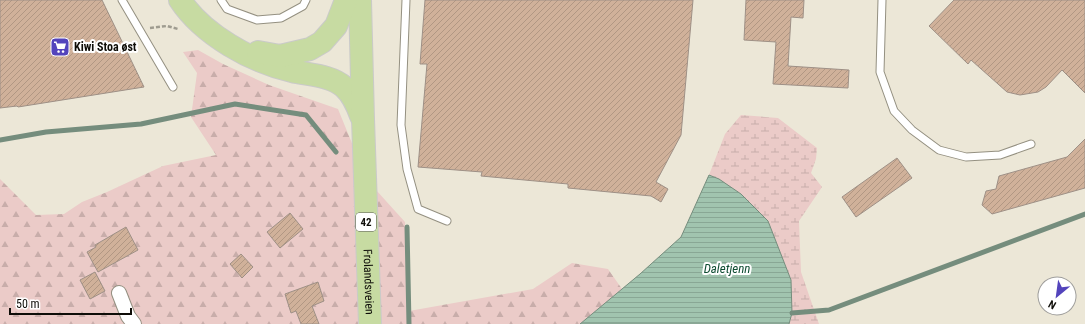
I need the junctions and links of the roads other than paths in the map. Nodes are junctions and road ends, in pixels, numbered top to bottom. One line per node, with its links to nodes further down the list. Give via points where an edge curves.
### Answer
1 (122, 0): 10 (lane)
2 (180, 0): 9 (main road, Frolandsveien / 42, via 209,31)
3 (221, 0): 4 (lane, via 227,9 257,20 281,18 303,6)
4 (306, 0)
5 (346, 0): 9 (main road, Frolandsveien / 42, via 336,26 322,42 310,49 280,56)
6 (360, 0): 11 (main road, Frolandsveien / 42)
7 (406, 0): 13 (lane, via 401,125 407,169 418,209)
8 (882, 0): 12 (lane, via 880,72 894,111 912,130 939,150 966,157 1000,155)
9 (235, 48): 11 (main road, Frolandsveien / 42, via 280,68 337,82 354,98)
10 (173, 87)
11 (363, 119): 16 (main road, Frolandsveien / 42)
12 (1031, 144)
13 (446, 221)
14 (119, 292): 15 (street, via 128,316)
15 (134, 324)
16 (370, 324)

